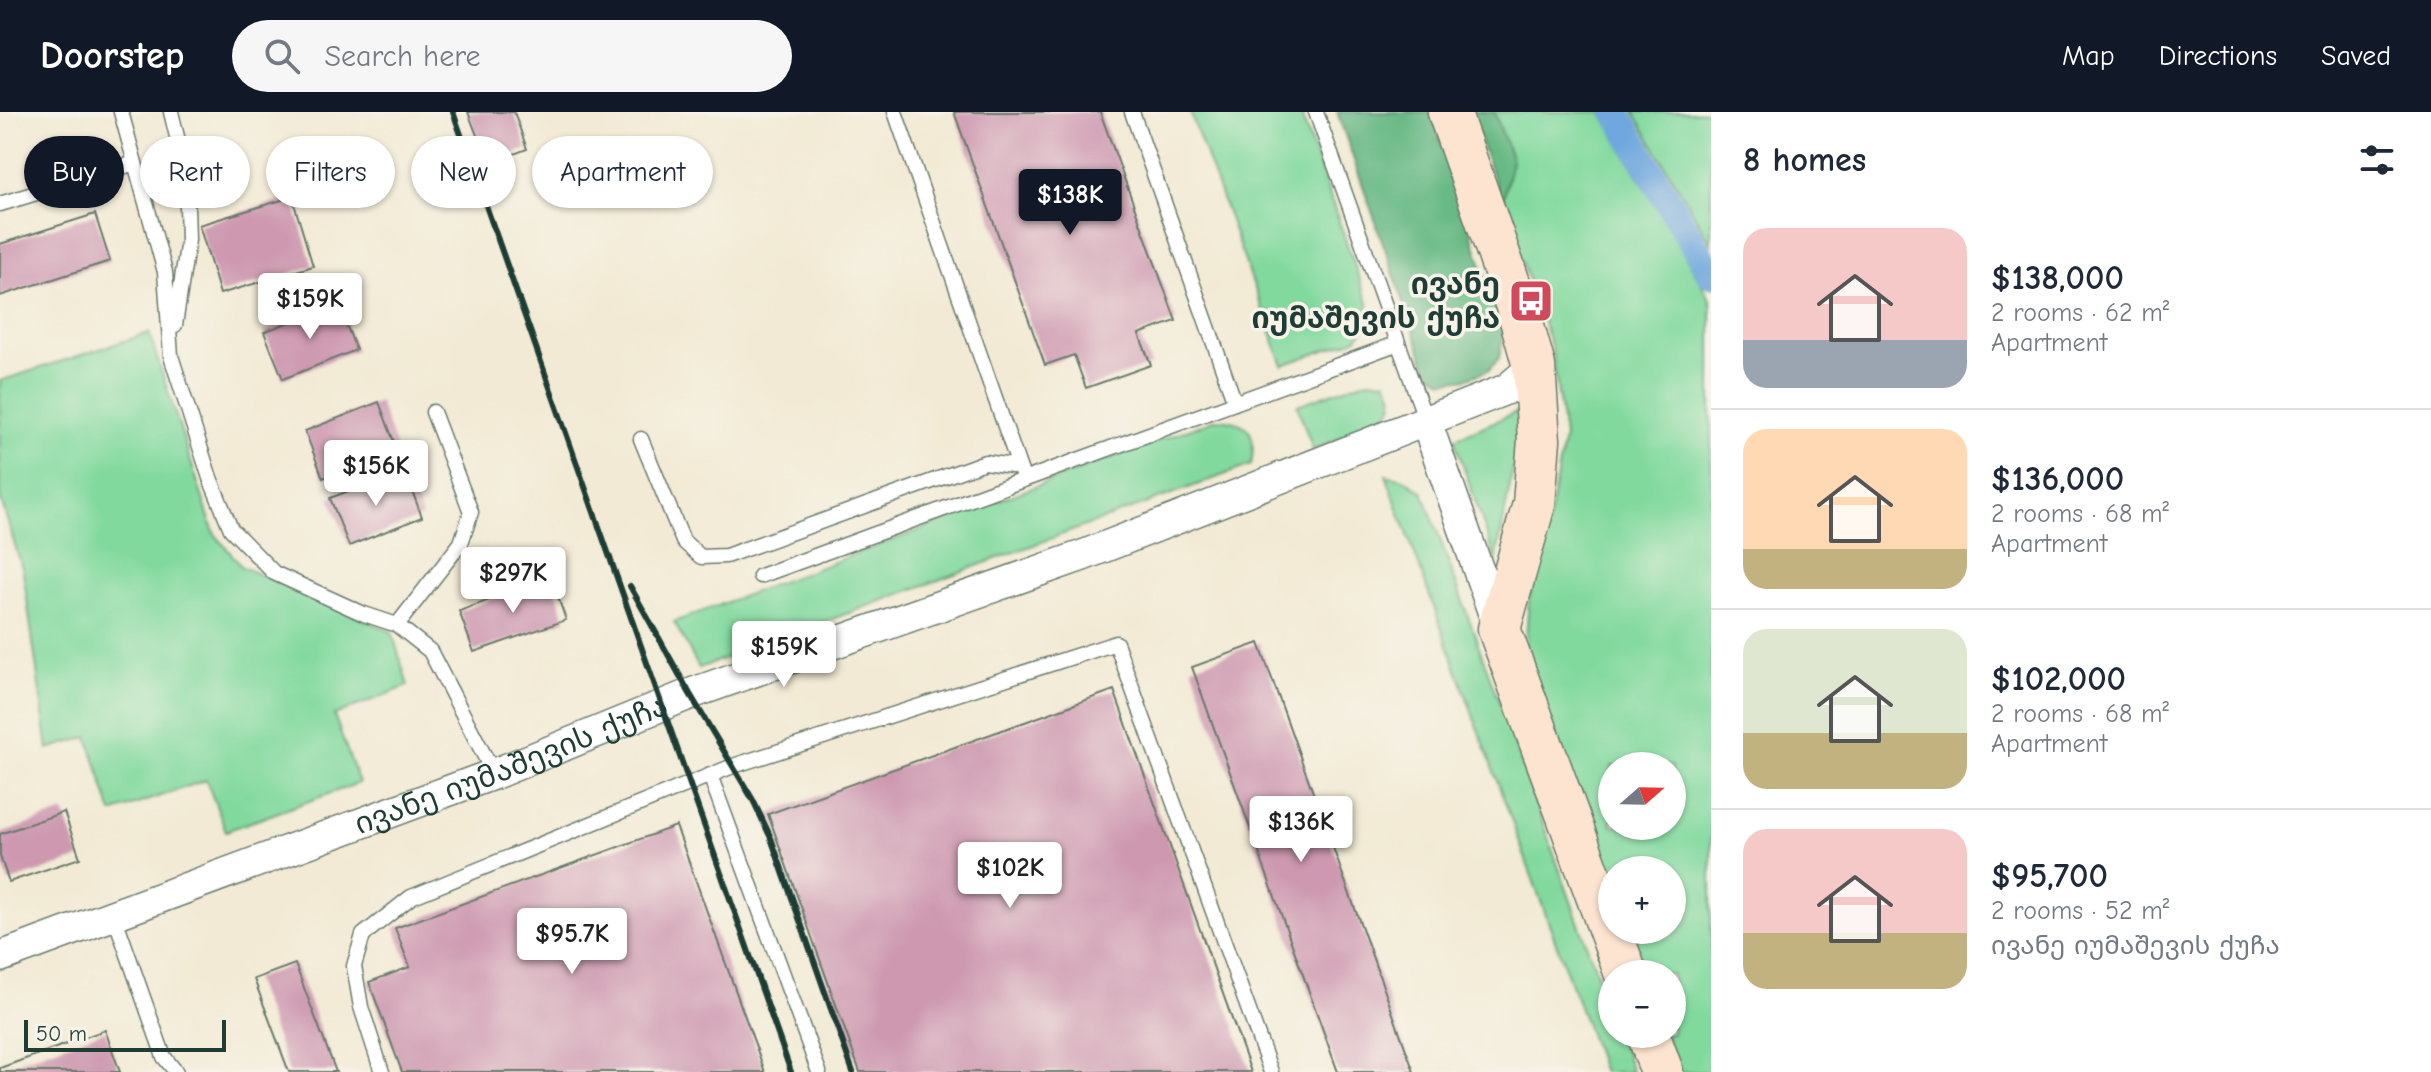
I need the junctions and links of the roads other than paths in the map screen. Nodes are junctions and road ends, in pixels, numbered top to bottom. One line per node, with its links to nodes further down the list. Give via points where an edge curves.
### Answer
1 (121, 112): 7 (lane)
2 (171, 112): 10 (lane, via 186,174 188,240)
3 (895, 112): 16 (lane)
4 (1132, 112): 12 (lane)
5 (1316, 112): 9 (lane)
6 (1449, 112): 11 (street)
7 (135, 163): 8 (lane); 10 (lane, via 165,272)
8 (0, 204)
9 (1396, 344): 12 (lane); 14 (lane)
10 (171, 356): 18 (lane, via 231,529 274,573)
11 (1534, 366): 14 (street, ივანე იუმაშევის ქუჩა, via 1507,389); 19 (street, via 1539,440 1534,504)
12 (1235, 403): 16 (lane)
13 (433, 412): 18 (lane, via 471,512 461,543)
14 (1426, 421): 19 (street); 20 (street, ივანე იუმაშევის ქუჩა, via 1084,555 662,705)
15 (641, 439): 16 (lane, via 683,541 701,557 726,556 985,462)
16 (1022, 473): 17 (lane)
17 (760, 576)
18 (397, 625): 20 (lane, via 430,651)
19 (1499, 629): 24 (street)
20 (494, 774): 22 (street, ივანე იუმაშევის ქუჩა)
21 (710, 775): 27 (lane, via 411,897 363,935 354,966); 28 (lane); 29 (lane, via 1116,643)
22 (114, 915): 23 (street, ივანე იუმაშევის ქუჩა); 26 (lane, via 164,1057)
23 (0, 957)
24 (1621, 960)
25 (1653, 1048): 30 (street)
26 (176, 1072)
27 (382, 1072)
28 (819, 1072)
29 (1271, 1072)
30 (1662, 1072)

